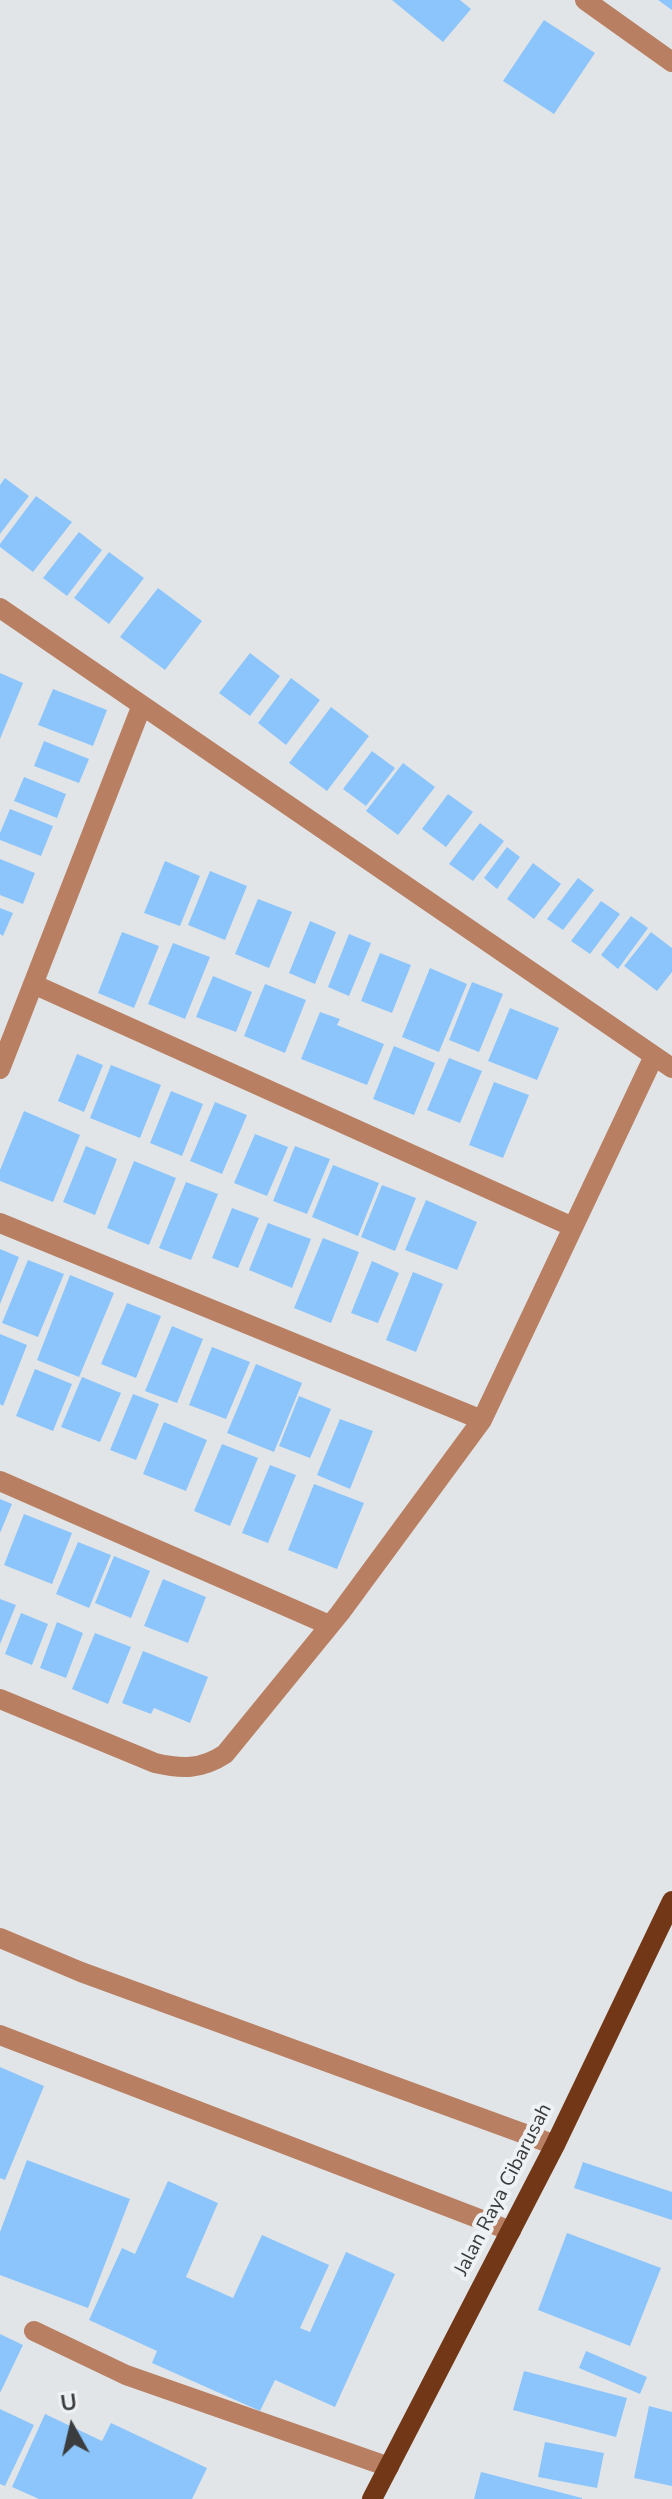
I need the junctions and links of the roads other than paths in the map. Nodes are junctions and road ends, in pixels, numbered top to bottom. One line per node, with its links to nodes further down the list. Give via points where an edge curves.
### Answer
1 (585, 0): 2 (street)
2 (672, 62)
3 (0, 608): 4 (street)
4 (142, 705): 5 (street); 6 (street)
5 (33, 984): 8 (street); 10 (street)
6 (654, 1056): 7 (street); 10 (street)
7 (672, 1068)
8 (0, 1069)
9 (0, 1223): 11 (street)
10 (573, 1227): 11 (street)
11 (482, 1420): 13 (street)
12 (0, 1481): 13 (street)
13 (329, 1625): 14 (street, via 225,1754 195,1768 155,1763)
14 (0, 1699)
15 (672, 1901): 18 (main road, Jalan Raya Cibarusah)
16 (0, 1938): 18 (street)
17 (0, 2035): 19 (street)
18 (555, 2145): 19 (main road, Jalan Raya Cibarusah)
19 (511, 2231): 21 (main road, Jalan Raya Cibarusah)
20 (34, 2331): 21 (street, via 126,2375)
21 (389, 2467): 22 (main road, Jalan Raya Cibarusah)
22 (372, 2499)

